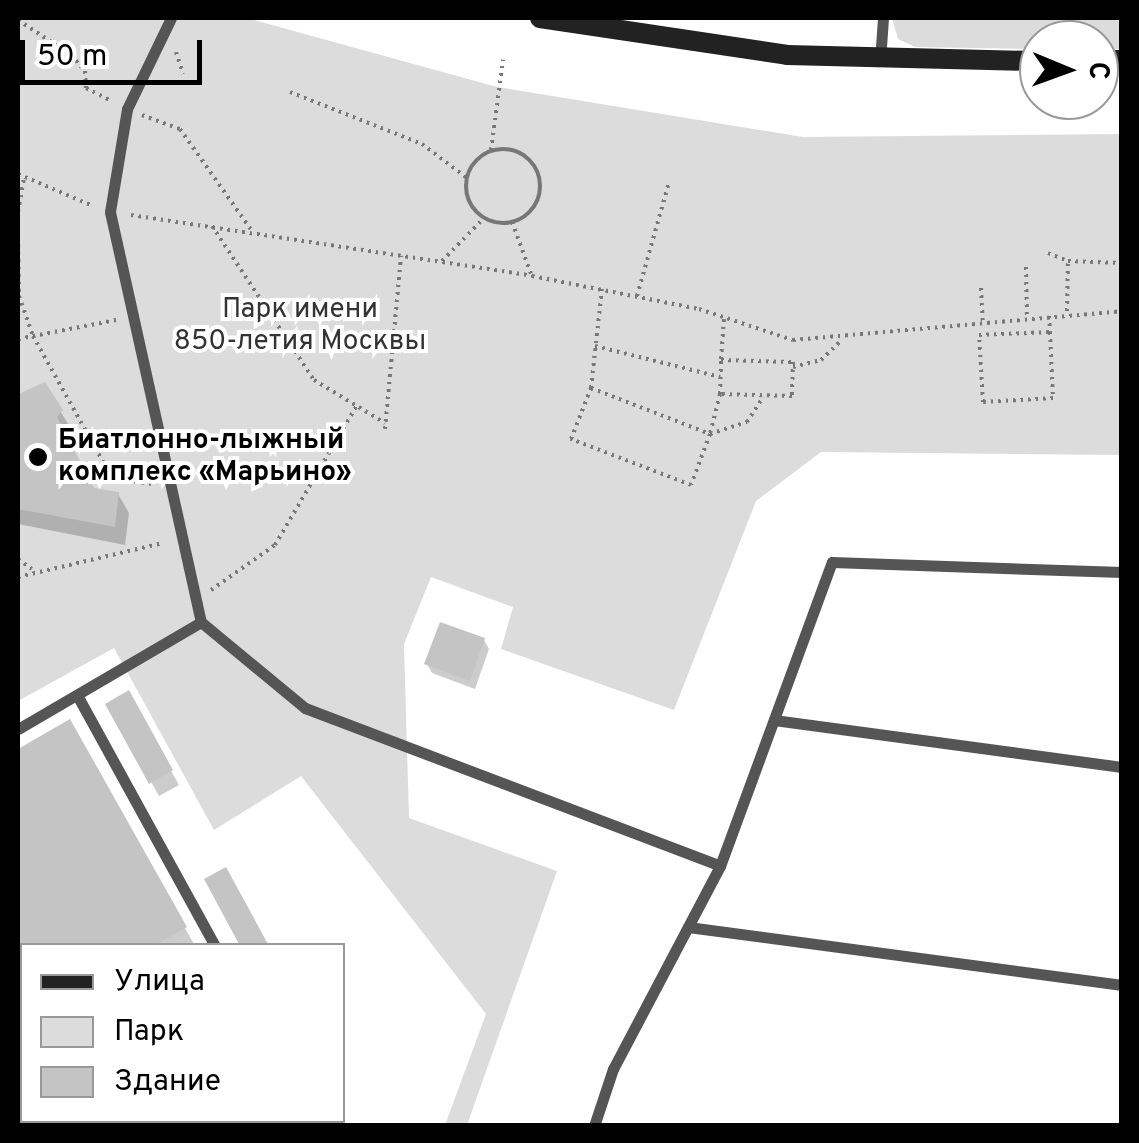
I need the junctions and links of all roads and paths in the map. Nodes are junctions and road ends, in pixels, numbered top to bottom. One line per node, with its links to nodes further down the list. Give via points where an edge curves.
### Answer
1 (171, 18): 14 (lane, via 126,109)
2 (540, 18): 5 (main road, via 686,42)
3 (883, 18): 5 (lane)
4 (503, 60): 8 (path)
5 (880, 61): 6 (main road)
6 (1019, 62)
7 (290, 92): 11 (path, via 422,144)
8 (491, 150): 11 (path); 16 (path, via 522,154 541,182 536,205)
9 (18, 174): 10 (path)
10 (24, 178): 13 (path); 14 (path)
11 (466, 178): 15 (path, via 469,201)
12 (669, 182): 28 (path)
13 (18, 212)
14 (110, 212): 17 (path); 31 (lane)
15 (484, 218): 16 (path); 22 (path)
16 (512, 222): 25 (path)
17 (212, 226): 20 (path); 48 (path, via 314,380)
18 (18, 237): 38 (path, via 19,296)
19 (1048, 253): 21 (path)
20 (401, 256): 22 (path); 48 (path, via 385,426)
21 (1068, 261): 23 (path); 30 (path)
22 (442, 262): 25 (path)
23 (1122, 263)
24 (1026, 267): 34 (path)
25 (532, 276): 27 (path)
26 (981, 288): 35 (path)
27 (602, 289): 28 (path); 41 (path)
28 (637, 296): 33 (path)
29 (1122, 311): 30 (path)
30 (1067, 314): 32 (path)
31 (134, 316): 38 (path); 50 (lane)
32 (1048, 316): 34 (path); 36 (path)
33 (724, 319): 40 (path, via 794,340); 42 (path)
34 (1027, 319): 35 (path)
35 (981, 324): 37 (path); 40 (path)
36 (1050, 332): 37 (path); 37 (path, via 1053,398 983,402)
37 (979, 335)
38 (33, 336): 39 (path); 50 (path, via 112,478)
39 (18, 339)
40 (843, 340): 43 (path, via 821,360)
41 (596, 346): 44 (path); 45 (path)
42 (720, 360): 43 (path); 44 (path)
43 (793, 367): 47 (path, via 792,396)
44 (720, 377): 46 (path)
45 (590, 388): 49 (path); 49 (path, via 571,439 691,485)
46 (720, 394): 47 (path); 49 (path)
47 (763, 395): 49 (path, via 746,422)
48 (357, 405): 56 (path, via 275,545)
49 (710, 434)
50 (170, 486): 51 (lane)
51 (179, 540): 53 (path); 56 (lane)
52 (18, 559): 53 (path)
53 (32, 569): 55 (path)
54 (1122, 572): 59 (lane, via 832,562)
55 (18, 577)
56 (196, 602): 57 (lane)
57 (201, 622): 58 (lane); 62 (lane, via 305,708)
58 (78, 695): 60 (lane); 64 (lane)
59 (774, 720): 61 (lane); 62 (lane)
60 (18, 729)
61 (1122, 766)
62 (720, 866): 63 (lane)
63 (688, 926): 65 (lane); 66 (lane, via 613,1069)
64 (213, 943)
65 (1122, 985)
66 (594, 1126)

